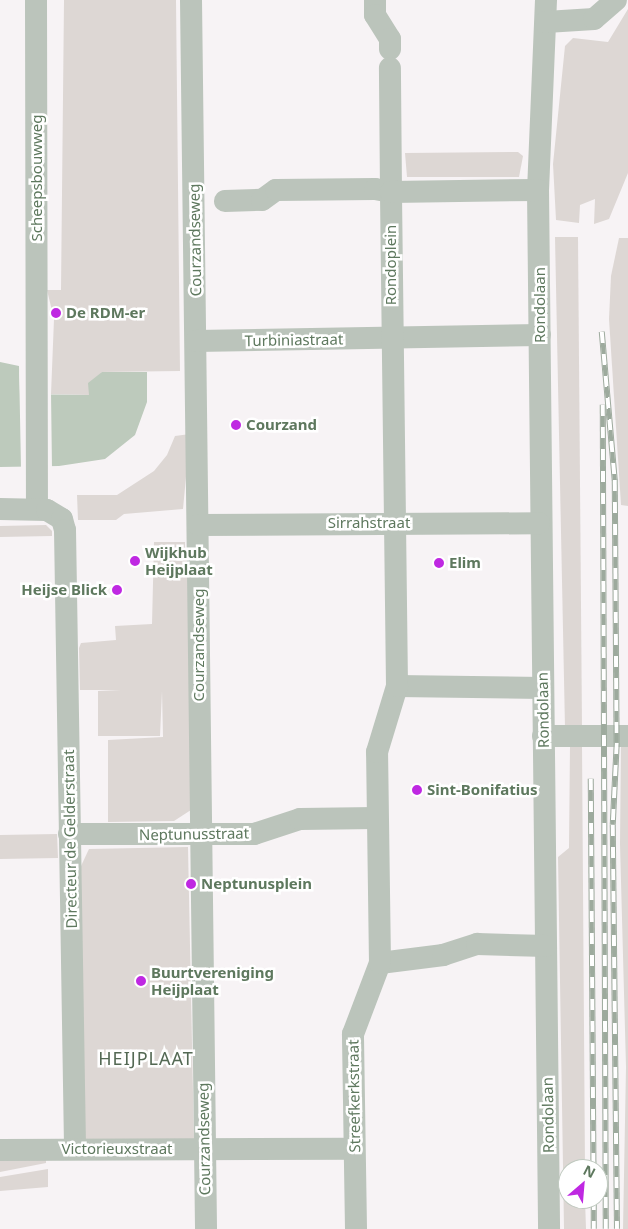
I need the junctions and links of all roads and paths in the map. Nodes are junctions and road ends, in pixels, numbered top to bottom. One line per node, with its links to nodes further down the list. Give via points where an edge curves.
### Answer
1 (36, 0): 12 (street, Scheepsbouwweg)
2 (191, 0): 11 (street, Courzandseweg)
3 (375, 0): 7 (street, Rondoplein, via 375,15 390,39)
4 (616, 0): 5 (street, via 594,19)
5 (546, 11): 6 (street, Rondolaan)
6 (538, 190): 7 (street); 9 (street, Rondolaan)
7 (391, 192): 8 (street, via 375,188 276,190 262,200); 10 (street, Rondoplein)
8 (225, 201)
9 (540, 336): 10 (street); 15 (street, Rondolaan)
10 (392, 338): 11 (street, Turbiniastraat); 14 (street, Rondoplein)
11 (196, 341): 16 (street, Courzandseweg)
12 (37, 508): 13 (street); 22 (street, Directeur de Gelderstraat, via 56,513 65,530)
13 (0, 509)
14 (394, 522): 15 (street, Sirrahstraat); 16 (street, Sirrahstraat); 17 (street, Streefkerkstraat)
15 (539, 523): 18 (street, Rondolaan)
16 (199, 525): 23 (street, Courzandseweg, via 198,732)
17 (398, 686): 18 (street); 21 (street, Streefkerkstraat, via 377,752)
18 (542, 688): 19 (street, Rondolaan)
19 (543, 736): 20 (street); 24 (street, Rondolaan)
20 (628, 736)
21 (376, 818): 23 (street, Neptunusstraat, via 300,819 254,834); 25 (street, Streefkerkstraat)
22 (69, 834): 23 (street, Neptunusstraat); 26 (street, Directeur de Gelderstraat)
23 (202, 835): 27 (street, Courzandseweg, via 199,884)
24 (546, 946): 25 (street, via 478,944 437,956); 32 (street, Rondolaan)
25 (380, 963): 28 (street, Streefkerkstraat, via 354,1028)
26 (75, 1149): 27 (street, Victorieuxstraat); 29 (street, Victorieuxstraat)
27 (204, 1149): 28 (street, Victorieuxstraat); 30 (street, Courzandseweg)
28 (354, 1149): 31 (street, Streefkerkstraat)
29 (0, 1150)
30 (206, 1229)
31 (356, 1229)
32 (549, 1229)

